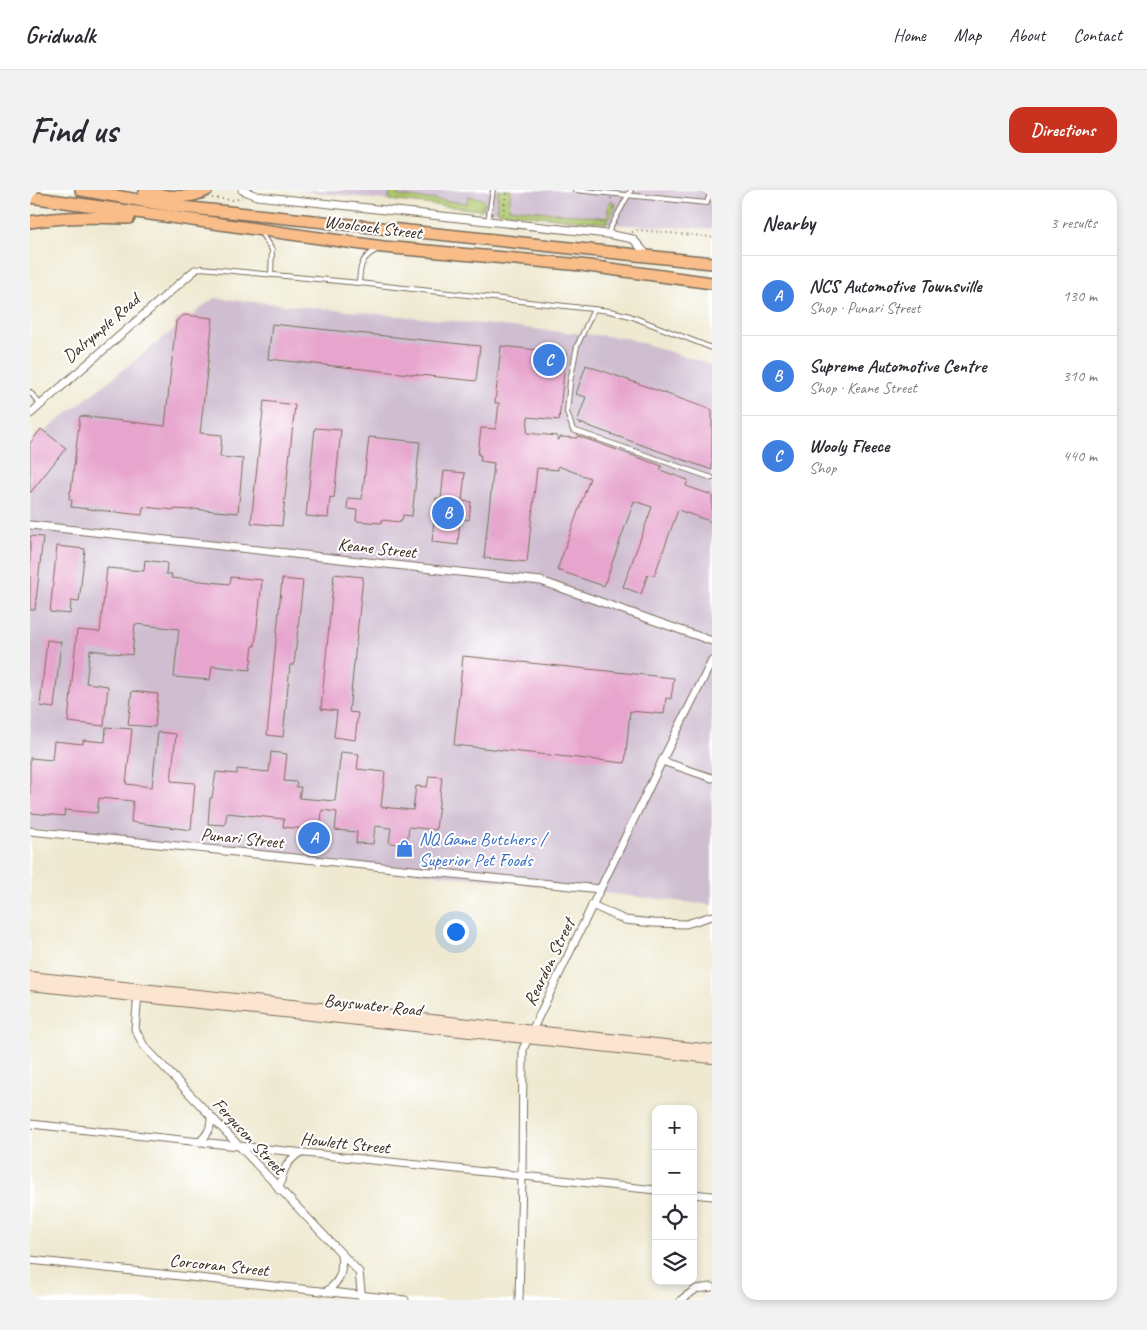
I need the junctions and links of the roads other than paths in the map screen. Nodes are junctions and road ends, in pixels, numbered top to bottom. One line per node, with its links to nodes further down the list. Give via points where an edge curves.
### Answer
1 (206, 190): 6 (main road, via 184,197)
2 (493, 190): 11 (lane)
3 (575, 190): 8 (lane)
4 (630, 190): 8 (lane)
5 (711, 190): 8 (lane, via 707,203)
6 (87, 191): 16 (main road, Woolcock Street, via 182,207)
7 (244, 191): 11 (street)
8 (628, 195): 14 (lane)
9 (30, 197): 10 (main road, Woolcock Street)
10 (191, 221): 12 (main road, via 77,216); 13 (main road, Woolcock Street)
11 (488, 221): 14 (street)
12 (30, 222)
13 (257, 228): 15 (main road, Woolcock Street); 19 (lane, via 272,250)
14 (608, 234): 16 (street, via 627,237)
15 (383, 247): 20 (lane, via 363,259); 21 (main road, Woolcock Street, via 581,264)
16 (648, 256): 17 (main road, Woolcock Street)
17 (712, 263)
18 (196, 270): 19 (lane); 25 (street, Dalrymple Road)
19 (271, 275): 20 (lane)
20 (359, 283): 22 (lane)
21 (712, 283)
22 (594, 309): 23 (lane, via 630,316); 27 (lane, via 577,346 570,382 567,412 573,430)
23 (712, 348)
24 (30, 392): 25 (lane)
25 (40, 404): 26 (street, Dalrymple Road)
26 (30, 414)
27 (712, 478)
28 (30, 525): 29 (street, Keane Street, via 541,581)
29 (712, 641)
30 (712, 662): 31 (street, Reardon Street)
31 (662, 761): 32 (street); 34 (street, Reardon Street)
32 (712, 778)
33 (30, 831): 34 (street, Punari Street)
34 (600, 889): 35 (street, Reardon Street)
35 (592, 905): 36 (street, via 624,920 653,923 686,924); 40 (street, Reardon Street)
36 (712, 916)
37 (30, 977): 39 (main road, Bayswater Road)
38 (30, 985): 39 (main road, Bayswater Road)
39 (138, 992): 40 (main road, Bayswater Road); 43 (street, Ferguson Street, via 135,1029 139,1040)
40 (530, 1034): 41 (main road, Bayswater Road); 42 (main road, Bayswater Road); 48 (street, Reardon Street, via 523,1049)
41 (712, 1050)
42 (712, 1058)
43 (211, 1117): 45 (street, via 206,1137); 46 (street, Ferguson Street)
44 (30, 1124): 45 (street, Howlett Street)
45 (198, 1142): 46 (street, Howlett Street)
46 (237, 1146): 47 (street, Howlett Street); 49 (street, Ferguson Street)
47 (299, 1153): 48 (street, Howlett Street); 49 (street, via 283,1171)
48 (522, 1178): 50 (street, Howlett Street); 59 (street, Reardon Street)
49 (279, 1190): 53 (street, Ferguson Street)
50 (652, 1190)
51 (697, 1194): 52 (street)
52 (712, 1196)
53 (341, 1254): 56 (street, via 338,1282); 57 (street, Ferguson Street, via 359,1272)
54 (30, 1260): 56 (street, Corcoran Street)
55 (712, 1287): 60 (street, via 696,1289)
56 (326, 1292): 57 (street, Corcoran Street)
57 (362, 1298): 58 (street, Corcoran Street)
58 (405, 1300)
59 (519, 1300)
60 (681, 1300)

